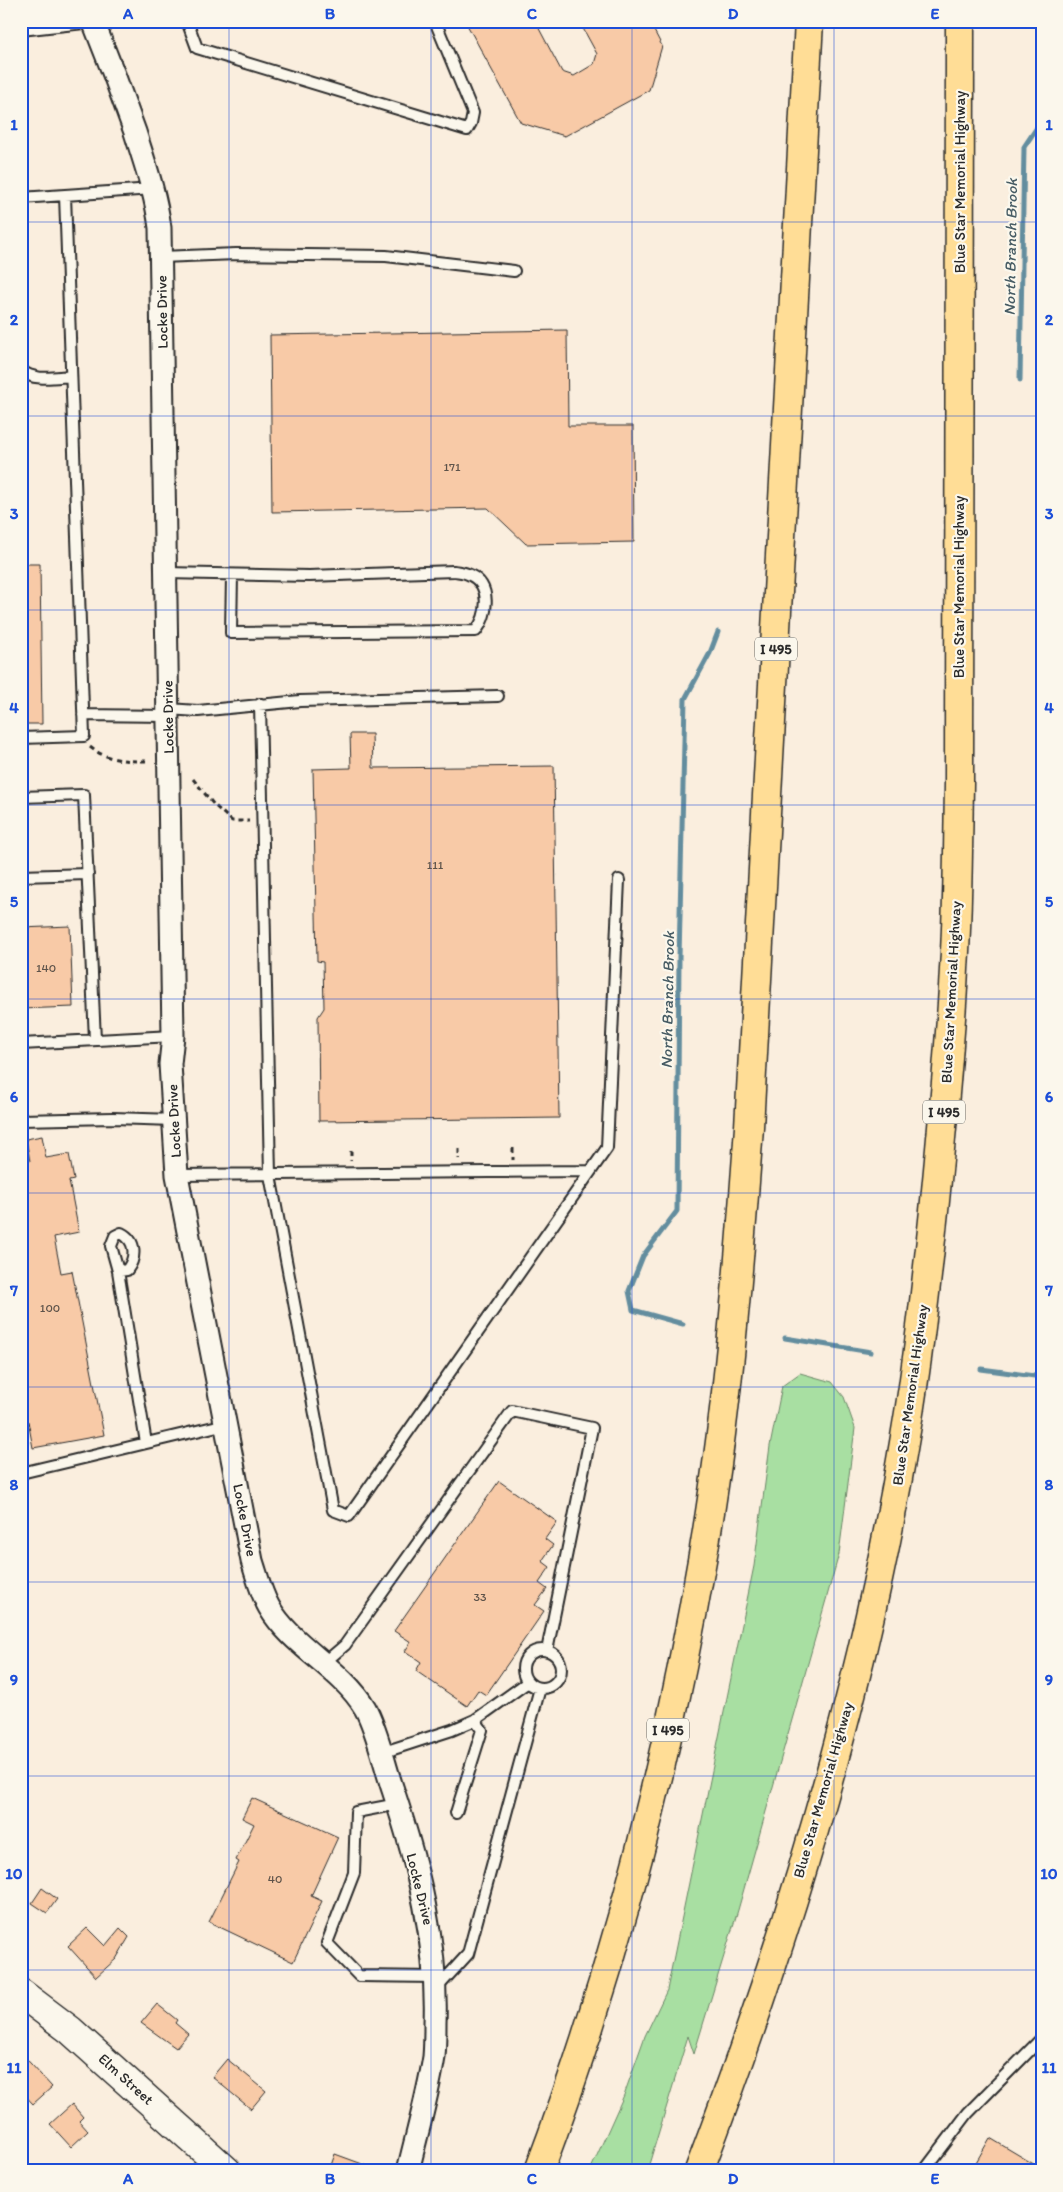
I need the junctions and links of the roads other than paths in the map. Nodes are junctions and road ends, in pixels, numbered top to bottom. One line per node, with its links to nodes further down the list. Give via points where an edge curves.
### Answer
1 (186, 21): 2 (lane, via 197,48 467,130 473,113)
2 (436, 21)
3 (809, 21): 51 (highway, I 495, via 750,1127 723,1416 688,1634 650,1806 594,2008)
4 (960, 21): 52 (highway, Blue Star Memorial Highway / I 495, via 957,905 950,1040 923,1310 897,1481 856,1673 775,1952)
5 (93, 22): 6 (lane); 8 (street, Locke Drive)
6 (30, 25): 7 (lane)
7 (21, 30)
8 (153, 188): 9 (lane); 11 (street, Locke Drive, via 158,209)
9 (65, 195): 10 (lane); 14 (lane)
10 (21, 198)
11 (161, 257): 12 (lane, via 236,254 386,256); 15 (street, Locke Drive)
12 (514, 271)
13 (21, 370): 14 (lane, via 31,377)
14 (71, 376): 20 (lane)
15 (166, 573): 16 (lane); 19 (street, Locke Drive)
16 (232, 575): 16 (lane, via 454,571 470,575 479,582 486,595 487,608 476,631 231,634)
17 (498, 696): 18 (lane)
18 (260, 704): 19 (lane); 33 (lane)
19 (168, 713): 20 (lane); 26 (street, Locke Drive)
20 (83, 715): 21 (lane, via 84,736)
21 (21, 738)
22 (21, 797): 23 (lane, via 84,795)
23 (88, 874): 24 (lane); 27 (lane)
24 (21, 876)
25 (619, 880): 31 (lane, via 607,1148)
26 (172, 1036): 27 (lane); 30 (street, Locke Drive, via 170,1064)
27 (95, 1040): 28 (lane)
28 (21, 1044)
29 (21, 1120): 30 (lane)
30 (174, 1120): 32 (street, Locke Drive)
31 (590, 1171): 33 (lane); 33 (lane, via 349,1516 333,1510)
32 (177, 1175): 33 (lane); 35 (street, Locke Drive)
33 (270, 1175)
34 (118, 1271): 36 (lane)
35 (226, 1424): 36 (lane); 39 (street, Locke Drive, via 252,1561 269,1606 282,1625)
36 (146, 1443): 37 (lane)
37 (21, 1473)
38 (547, 1651): 39 (lane, via 592,1428 512,1411 345,1645); 40 (lane, via 534,1652 525,1661 524,1674); 41 (lane, via 557,1659 560,1671 555,1683)
39 (324, 1663): 43 (street, Locke Drive, via 365,1708)
40 (528, 1682): 41 (lane); 42 (lane)
41 (540, 1688): 46 (lane, via 468,1954)
42 (475, 1720): 43 (lane); 45 (lane, via 482,1730)
43 (381, 1753): 44 (street, Locke Drive)
44 (398, 1804): 46 (street, Locke Drive, via 423,1893); 46 (lane, via 356,1812 354,1873 327,1943 359,1976)
45 (456, 1813)
46 (436, 1983): 50 (street, Locke Drive, via 434,2055)
47 (21, 1993): 49 (street, Elm Street, via 70,2030)
48 (1042, 2038): 53 (lane, via 968,2113)
49 (227, 2171)
50 (408, 2171)
51 (539, 2171)
52 (699, 2171)
53 (924, 2171)

